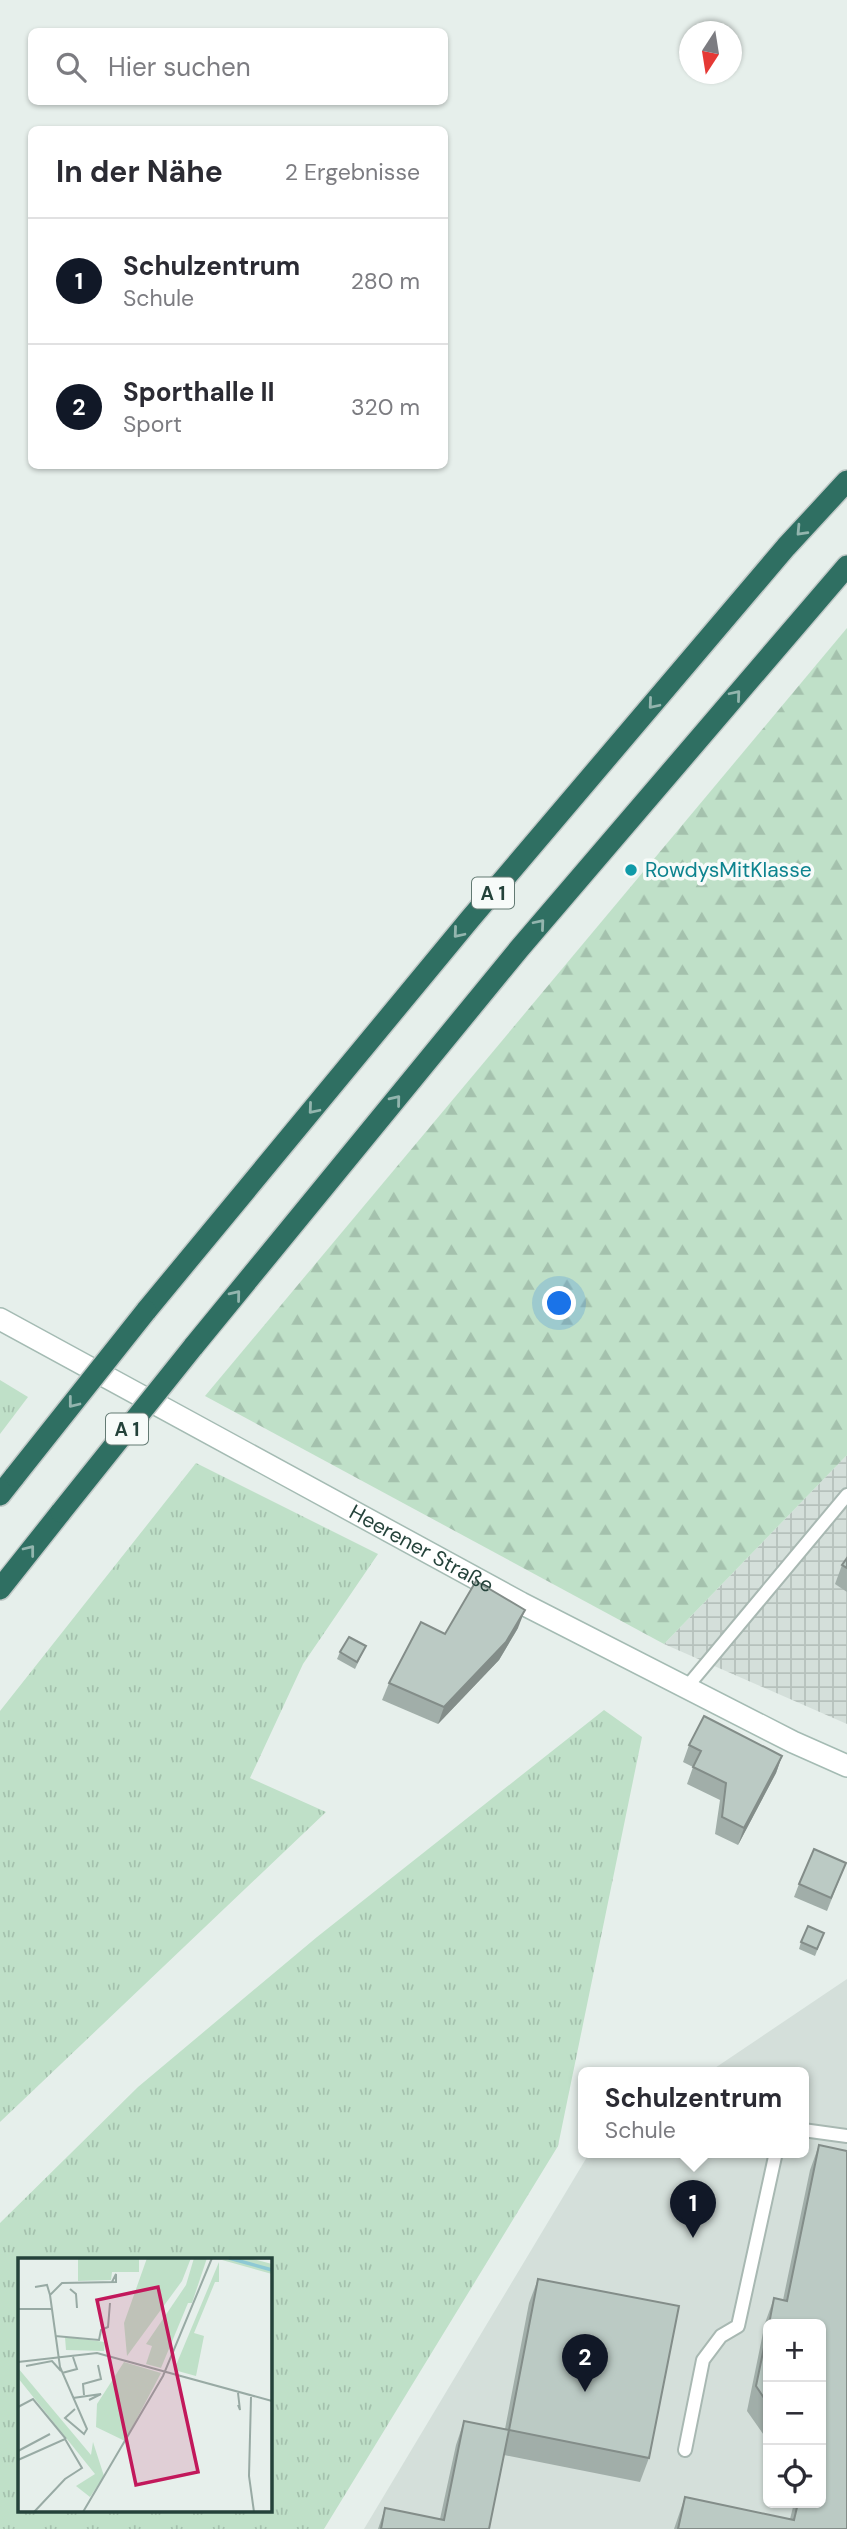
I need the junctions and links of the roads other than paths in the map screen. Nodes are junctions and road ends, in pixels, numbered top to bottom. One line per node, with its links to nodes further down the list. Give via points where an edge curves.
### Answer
1 (847, 481): 4 (highway, A 1, one-way to 4, bridge, via 470,919)
2 (847, 566): 6 (highway, A 1, one-way to 2, bridge, via 519,949)
3 (0, 1319): 7 (main road, Heerener Straße)
4 (0, 1495)
5 (847, 1495): 7 (lane)
6 (0, 1589)
7 (686, 1688): 8 (main road, Heerener Straße)
8 (847, 1766)
9 (809, 2131): 10 (lane)
10 (847, 2136)
11 (775, 2158): 12 (lane, via 738,2326 721,2336 703,2360)
12 (685, 2450)

